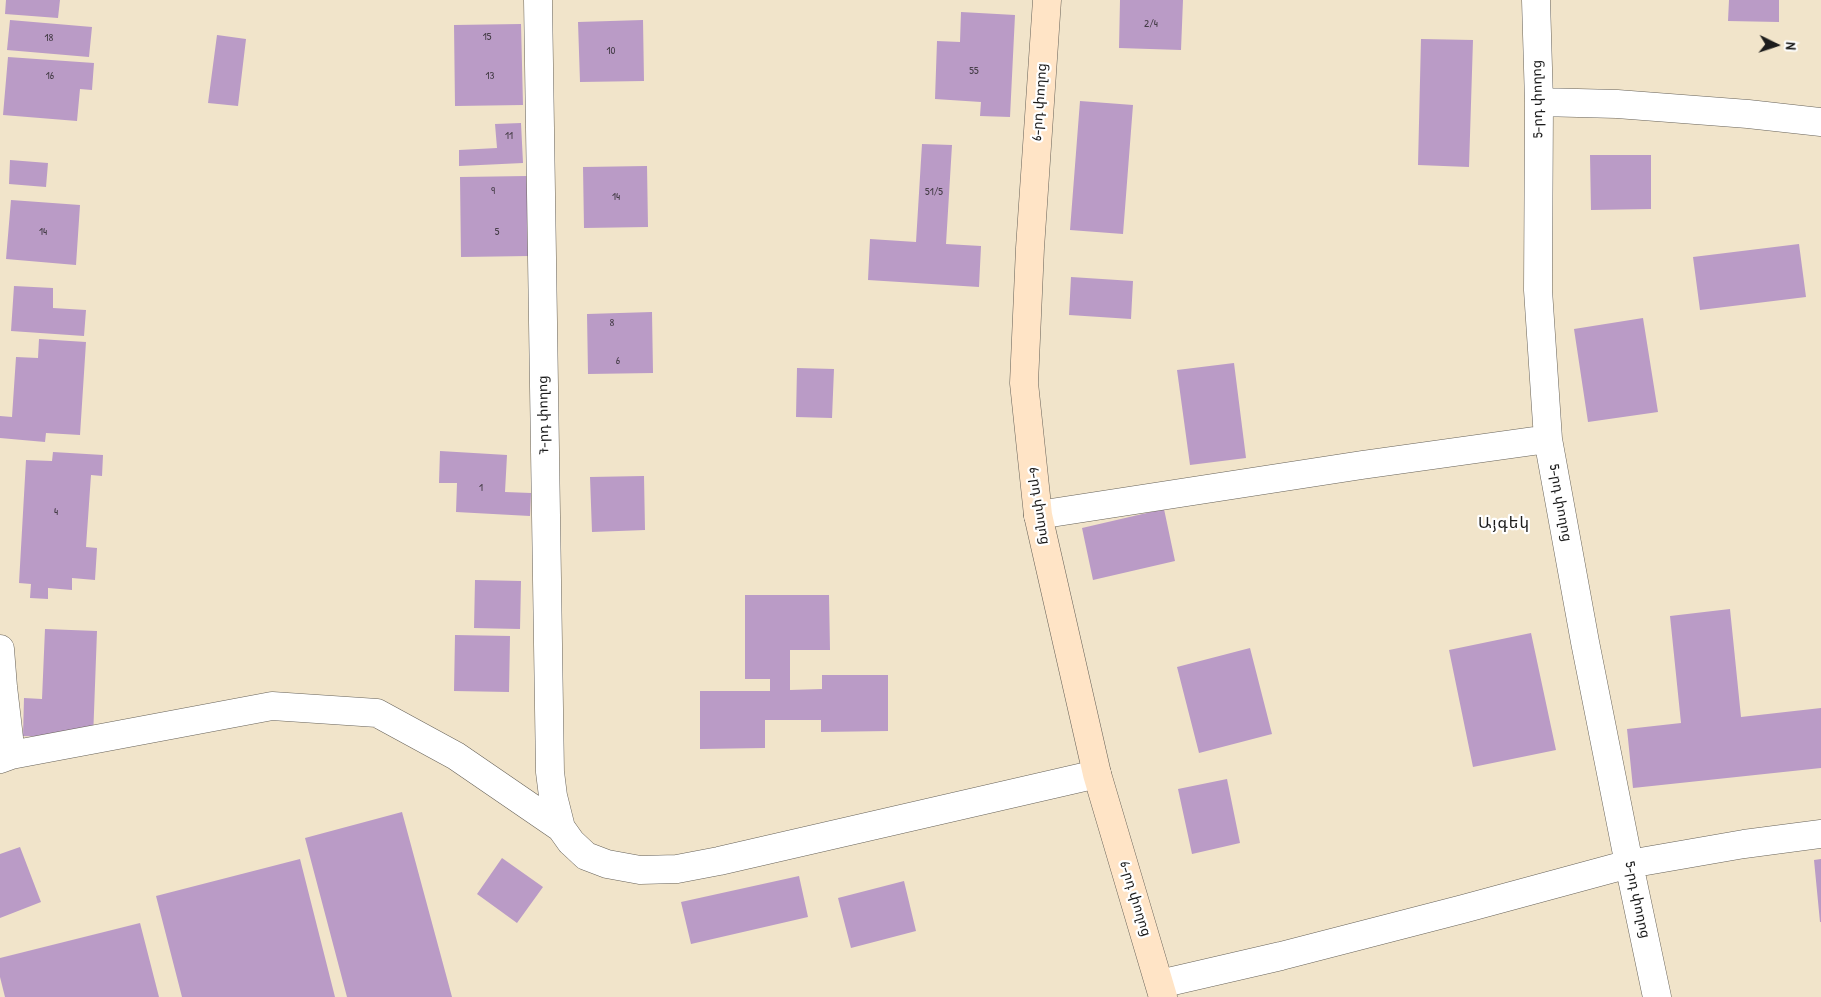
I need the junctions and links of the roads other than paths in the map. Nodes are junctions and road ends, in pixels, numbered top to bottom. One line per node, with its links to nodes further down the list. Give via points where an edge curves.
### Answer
1 (538, 0): 11 (street, 7-րդ փողոց, via 550,772)
2 (1047, 0): 7 (main road, 6-րդ փողոց, via 1024,383)
3 (1536, 0): 4 (street, 5-րդ փողոց)
4 (1539, 102): 5 (street, via 1617,104); 6 (street, 5-րդ փողոց, via 1538,290)
5 (1821, 122)
6 (1548, 440): 7 (street); 13 (street, 5-րդ փողոց, via 1584,642)
7 (1038, 514): 10 (main road, 6-րդ փողոց)
8 (0, 649): 9 (street)
9 (6, 757): 11 (street, via 272,706 377,713 456,756)
10 (1097, 774): 11 (street, via 677,868 640,870 607,864 586,856); 14 (main road, 6-րդ փողոց)
11 (562, 828)
12 (1821, 834): 13 (street)
13 (1629, 864): 14 (street); 15 (street, 5-րդ փողոց)
14 (1162, 990)
15 (1658, 997)

